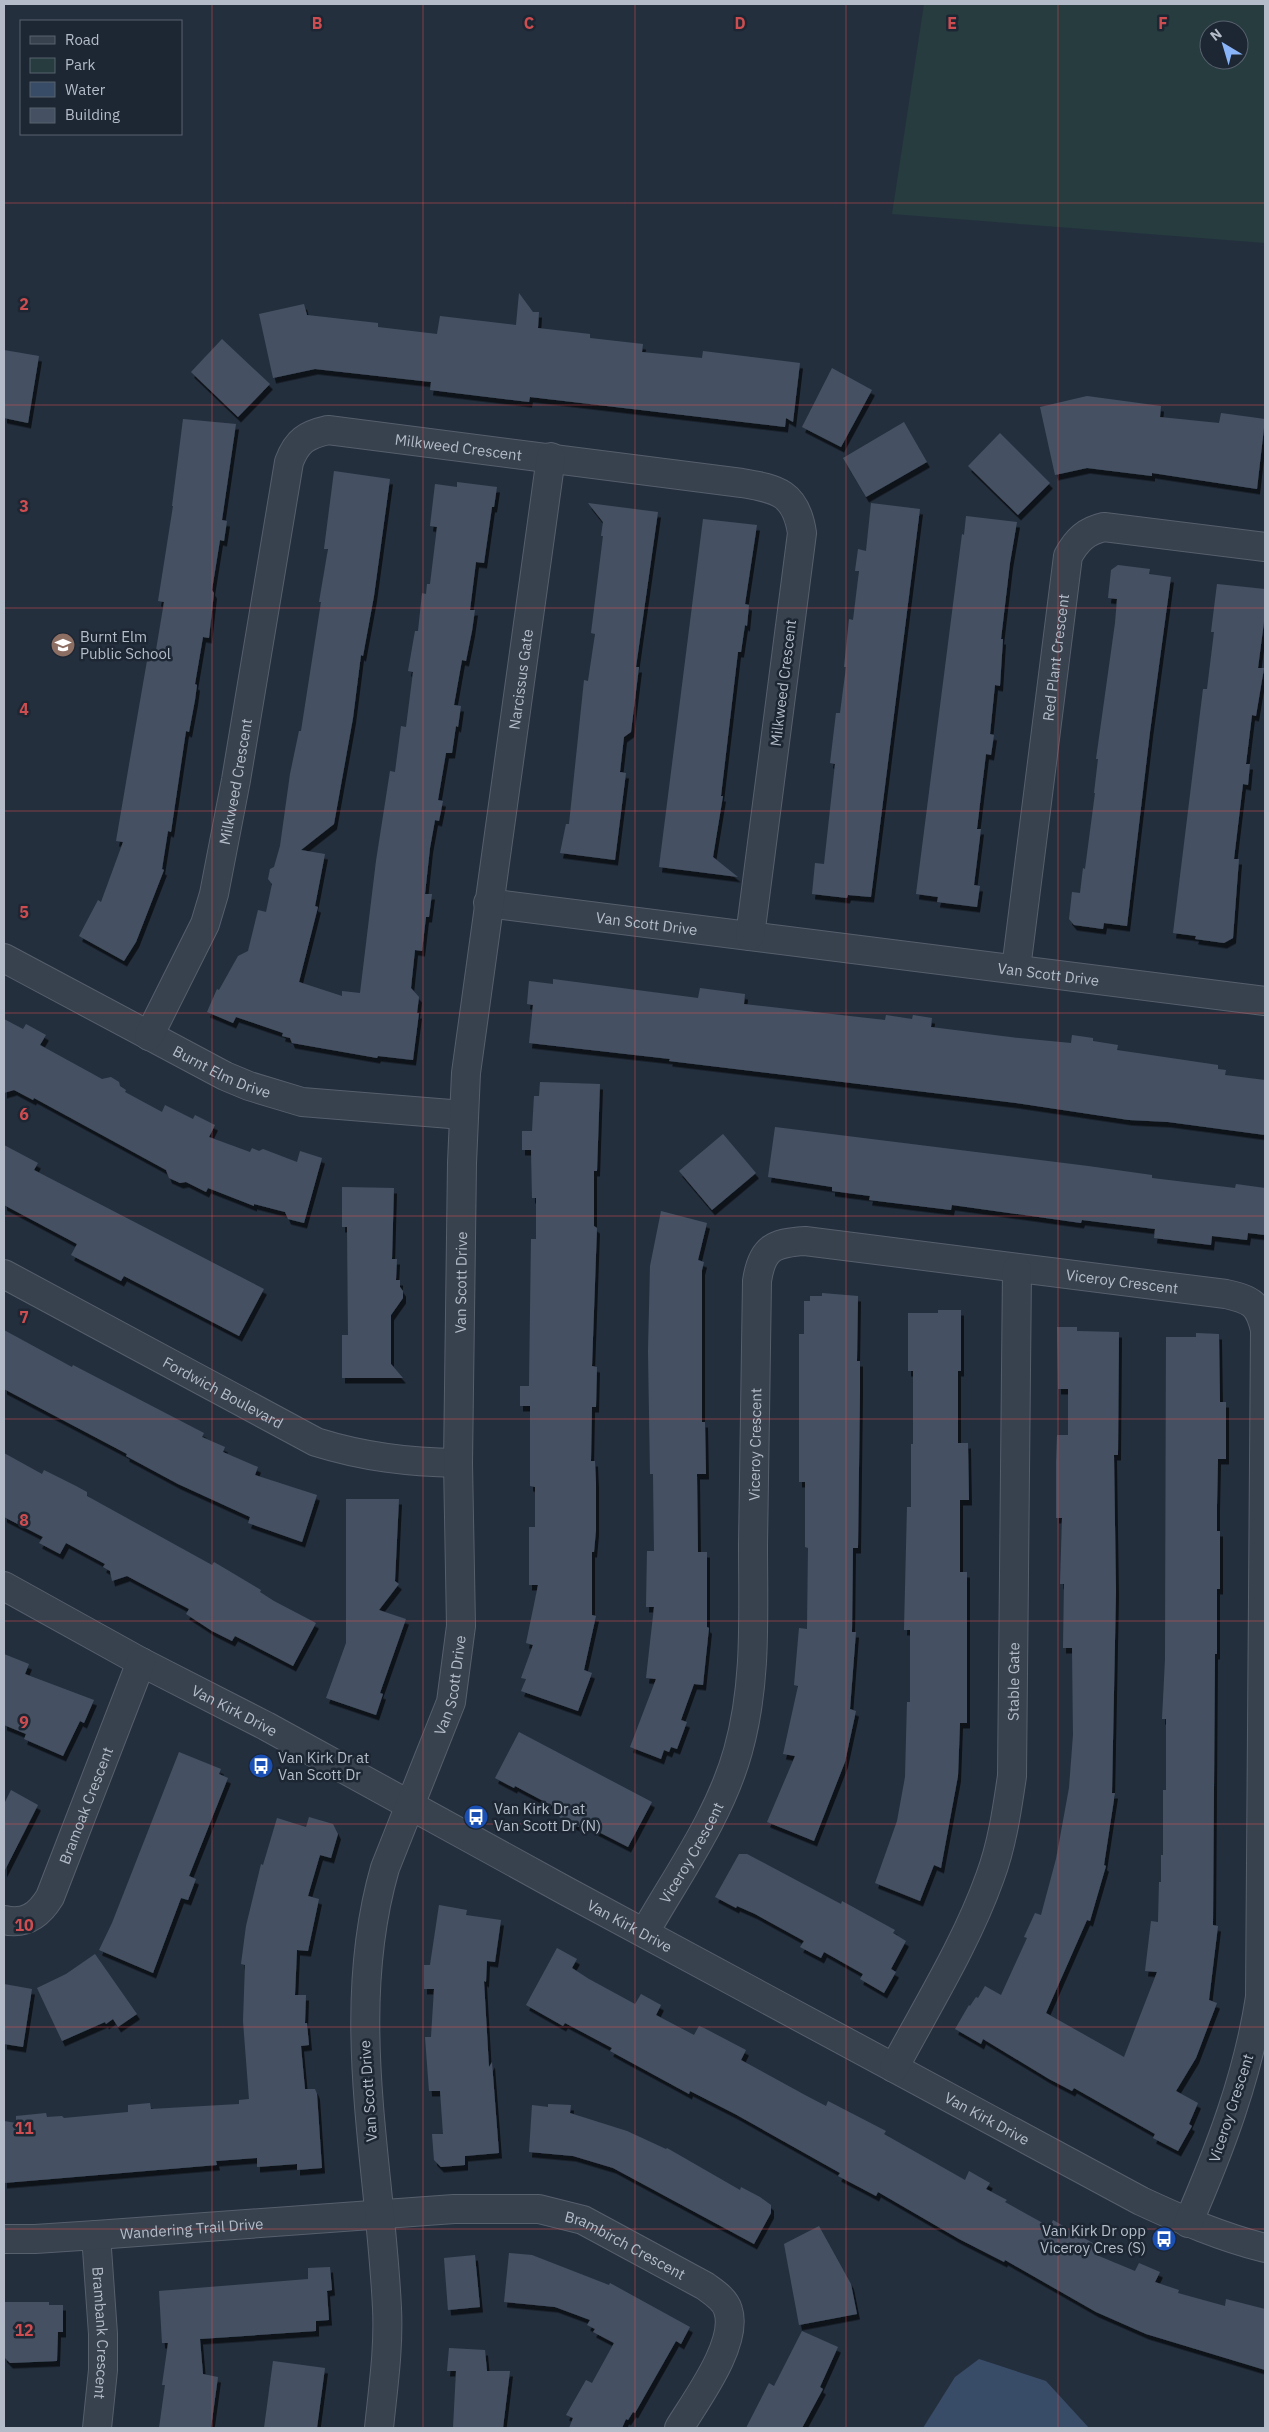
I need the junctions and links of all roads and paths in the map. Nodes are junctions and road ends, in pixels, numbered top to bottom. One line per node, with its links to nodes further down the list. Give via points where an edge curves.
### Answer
1 (551, 457): 3 (street, Narcissus Gate); 4 (street, Milkweed Crescent, via 763,486 789,498 800,519 801,542); 8 (street, Milkweed Crescent, via 328,430 312,433 295,446 289,462 214,894 205,924)
2 (1265, 548): 6 (street, Red Plant Crescent, via 1104,527 1088,532 1074,544 1068,556)
3 (488, 903): 4 (street, Van Scott Drive); 9 (street, Van Scott Drive)
4 (750, 936): 6 (street, Van Scott Drive)
5 (4, 958): 8 (street, Burnt Elm Drive)
6 (1016, 970): 7 (street, Van Scott Drive)
7 (1265, 996)
8 (149, 1036): 9 (street, Burnt Elm Drive, via 225,1076 278,1096 324,1105)
9 (463, 1115): 12 (street, Van Scott Drive)
10 (1017, 1269): 17 (street, Viceroy Crescent, via 805,1241 774,1246 760,1262 757,1281 755,1636 747,1715 738,1752 718,1801 692,1854); 18 (street, Stable Gate, via 1011,1785 998,1854 990,1878 966,1932); 20 (street, Viceroy Crescent, via 1226,1294 1246,1299 1258,1309 1265,1330 1260,1997 1254,2041 1235,2104)
11 (4, 1274): 12 (street, Fordwich Boulevard, via 316,1442 410,1462)
12 (458, 1463): 15 (street, Van Scott Drive, via 461,1626 451,1702)
13 (4, 1586): 14 (street, Van Kirk Drive)
14 (141, 1662): 15 (street, Van Kirk Drive, via 266,1726); 16 (street, Bramoak Crescent, via 50,1897 33,1917 22,1921)
15 (409, 1806): 17 (street, Van Kirk Drive); 19 (street, Van Scott Drive, via 384,1868 377,1895 364,1986 364,2049)
16 (4, 1920)
17 (645, 1932): 18 (street, Van Kirk Drive)
18 (894, 2068): 20 (street, Van Kirk Drive)
19 (379, 2214): 21 (street, Wandering Trail Drive); 25 (street, Van Scott Drive, via 388,2340); 26 (street, Brambirch Crescent, via 516,2208 561,2214 584,2220 705,2286 719,2296 728,2309 730,2329 721,2355)
20 (1188, 2223): 23 (street, Van Kirk Drive)
21 (96, 2235): 22 (street, Wandering Trail Drive); 24 (street, Brambank Crescent, via 104,2334 104,2370)
22 (4, 2238)
23 (1265, 2248)
24 (97, 2428)
25 (379, 2428)
26 (680, 2428)

